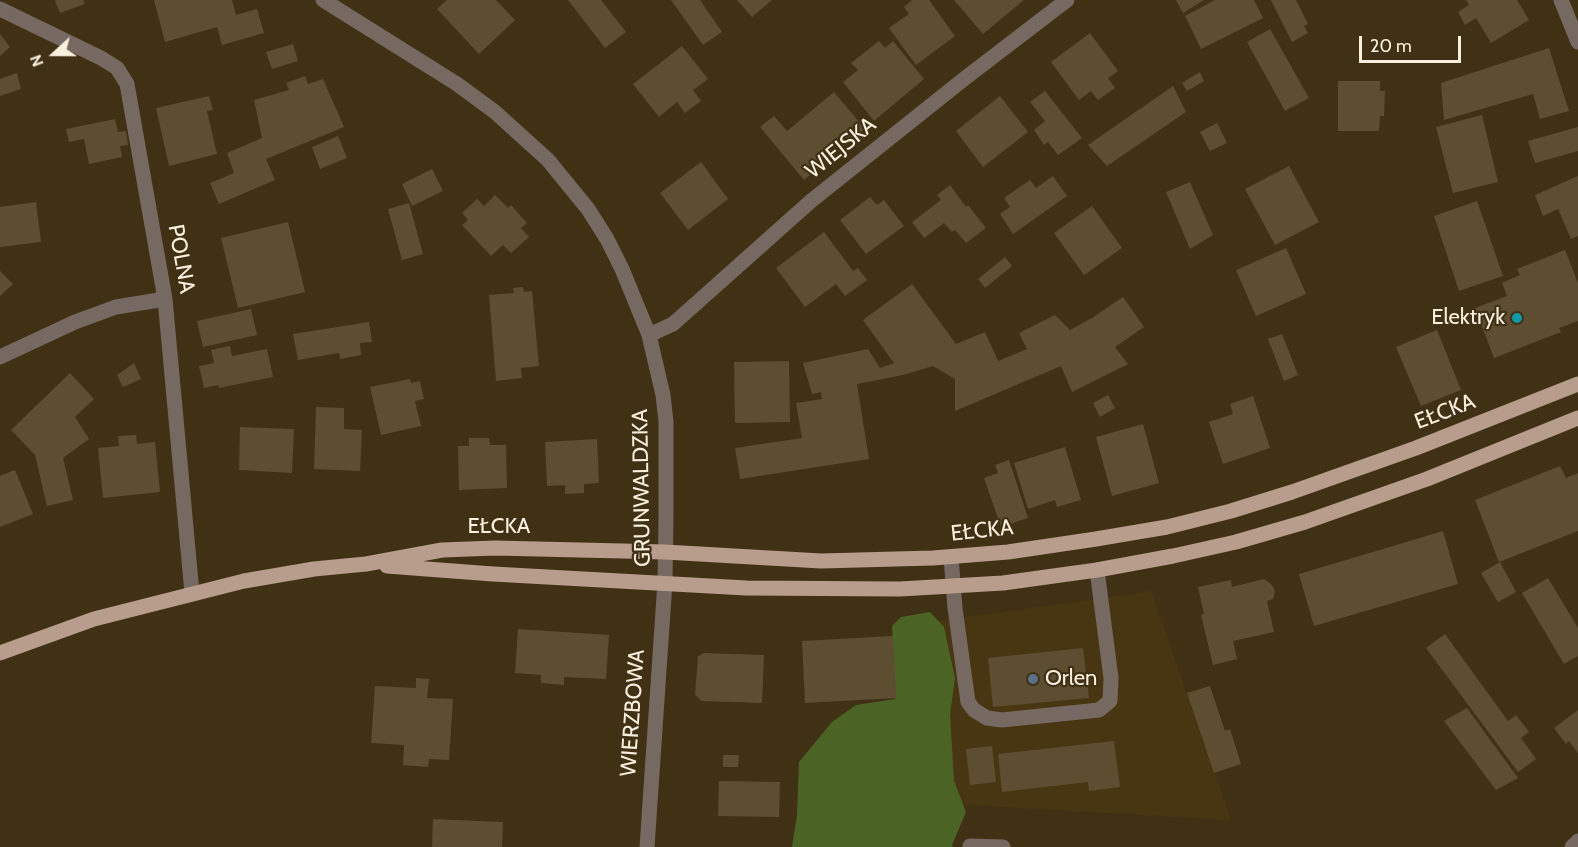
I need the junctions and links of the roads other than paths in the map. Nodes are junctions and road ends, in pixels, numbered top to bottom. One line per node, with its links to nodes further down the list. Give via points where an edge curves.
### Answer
1 (323, 0): 7 (street, GRUNWALDZKA, via 457,84 503,118 548,160 607,239)
2 (1067, 0): 7 (street, WIEJSKA, via 811,201 673,324)
3 (1561, 0): 5 (street)
4 (0, 9): 6 (street, POLNA, via 101,57 117,69 127,84)
5 (1578, 42)
6 (165, 298): 8 (street, via 116,307); 17 (street, POLNA)
7 (649, 335): 11 (street, GRUNWALDZKA, via 666,422)
8 (0, 357)
9 (1578, 384): 12 (main road, EŁCKA, via 1416,447 1231,511 1096,539)
10 (1578, 418): 14 (main road, EŁCKA, via 1427,479 1305,522 1183,554)
11 (665, 552): 12 (main road, EŁCKA, via 821,561); 13 (main road, EŁCKA, via 442,550); 15 (street, GRUNWALDZKA)
12 (951, 557): 16 (street)
13 (366, 564): 15 (main road, EŁCKA); 17 (main road, EŁCKA, via 314,569)
14 (1097, 570): 16 (main road, EŁCKA); 16 (street, via 1111,678 1110,701 1099,710 1002,720 987,718 974,710 968,702)
15 (665, 582): 16 (main road, EŁCKA, via 746,588); 21 (street, WIERZBOWA)
16 (953, 586)
17 (192, 593): 18 (main road, EŁCKA, via 94,620)
18 (0, 653)
19 (1578, 841): 23 (street)
20 (970, 846): 22 (street)
21 (647, 847)
22 (1004, 847)
23 (1572, 847)

